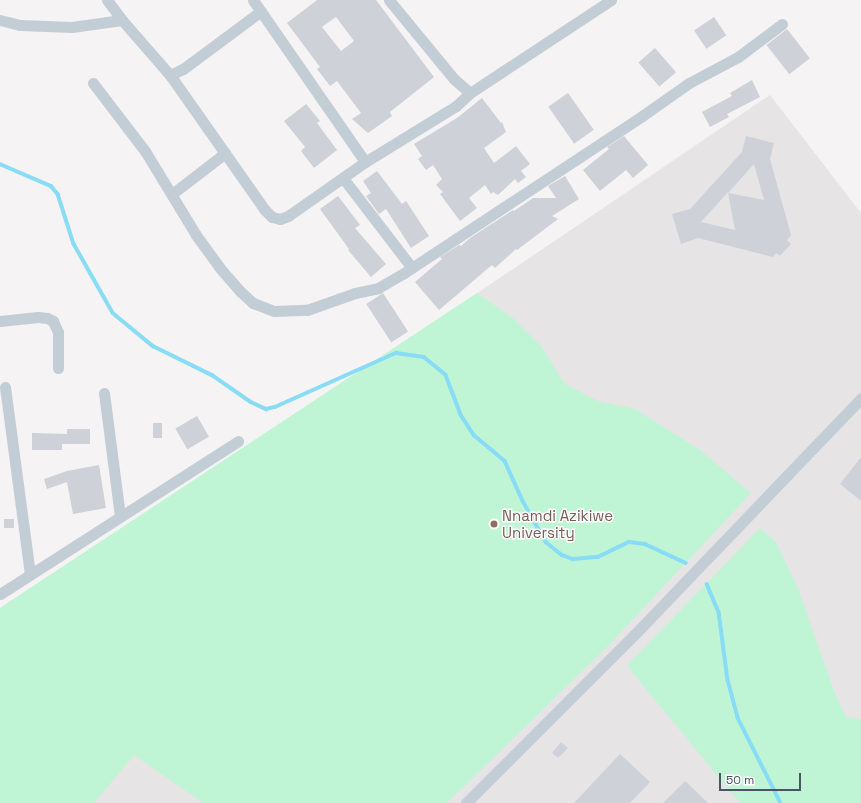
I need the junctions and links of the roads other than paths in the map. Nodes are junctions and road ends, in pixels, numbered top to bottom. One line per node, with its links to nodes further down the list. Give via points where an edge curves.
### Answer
1 (107, 0): 7 (street)
2 (253, 0): 5 (street)
3 (389, 0): 11 (street, via 454,79)
4 (611, 0): 11 (street)
5 (261, 11): 9 (street, via 183,69); 13 (street)
6 (0, 20): 7 (street, via 20,25 72,27)
7 (122, 20): 9 (street)
8 (782, 24): 16 (street, via 738,57 689,83)
9 (170, 75): 12 (street)
10 (93, 83): 15 (street, via 145,151)
11 (470, 93): 13 (street, via 456,106)
12 (225, 153): 14 (street, via 265,210 272,217 280,219); 15 (street)
13 (365, 162): 14 (street)
14 (343, 178): 16 (street)
15 (172, 194): 16 (street, via 196,235 228,277 253,303 274,311 307,310 354,293 378,288)
16 (412, 268)
17 (0, 321): 18 (street, via 38,317 53,322 58,332)
18 (58, 368)
19 (5, 387): 24 (street)
20 (104, 393): 23 (street)
21 (861, 398): 26 (street, via 634,635)
22 (238, 441): 23 (street)
23 (120, 516): 24 (street)
24 (30, 574): 25 (street)
25 (0, 594)
26 (466, 803)

